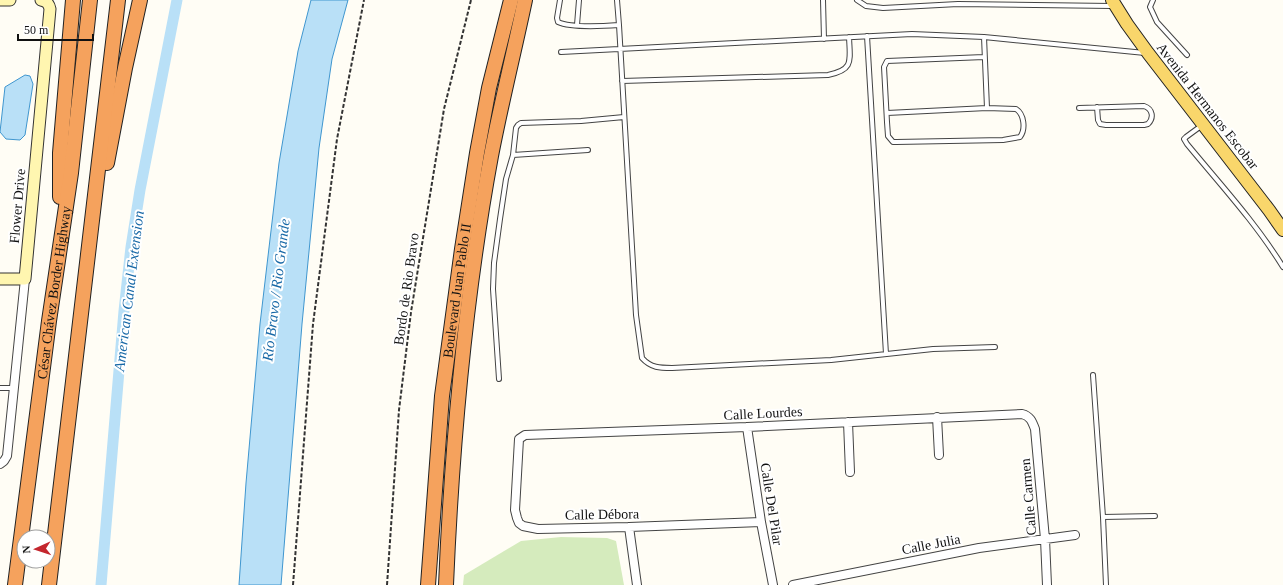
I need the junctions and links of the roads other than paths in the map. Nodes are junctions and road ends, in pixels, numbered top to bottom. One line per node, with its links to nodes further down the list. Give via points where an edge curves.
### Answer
1 (0, 0): 2 (street)
2 (10, 0)
3 (41, 0): 42 (street, Flower Drive, via 45,1 50,9)
4 (73, 0): 38 (highway, via 60,153)
5 (90, 0): 38 (highway, César Chávez Border Highway, via 71,173)
6 (118, 0): 39 (highway, César Chávez Border Highway)
7 (140, 0): 39 (highway)
8 (511, 0): 65 (highway, Boulevard Juan Pablo II, via 489,88 462,249 442,396)
9 (525, 0): 66 (highway, Boulevard Juan Pablo II, via 491,155 472,286 461,375)
10 (560, 0): 17 (lane, via 558,22)
11 (580, 0): 17 (lane)
12 (617, 0): 18 (lane)
13 (823, 0): 22 (lane)
14 (857, 0): 16 (lane, via 866,6 883,8 958,4)
15 (1153, 0): 26 (lane, via 1150,7 1157,22)
16 (1114, 3): 25 (main road, Avenida Hermanos Escobar)
17 (577, 25): 18 (lane)
18 (619, 25): 23 (lane)
19 (867, 36): 20 (lane); 21 (lane, via 912,34); 44 (lane)
20 (849, 37): 22 (lane); 28 (lane, via 850,54 847,68 839,73)
21 (984, 37): 25 (lane); 27 (lane)
22 (824, 39): 23 (lane)
23 (621, 50): 24 (lane); 28 (lane)
24 (561, 52)
25 (1148, 53): 34 (main road, Avenida Hermanos Escobar)
26 (1187, 55)
27 (984, 57): 30 (lane); 32 (lane, via 886,61 884,67)
28 (622, 81): 33 (lane)
29 (1097, 107): 29 (lane, via 1144,106 1152,113 1151,121 1144,125 1100,124); 31 (lane)
30 (987, 108): 32 (lane); 32 (lane, via 1012,108 1020,111 1023,126 1020,137 1003,140 893,142 888,136)
31 (1079, 108)
32 (887, 113)
33 (624, 117): 36 (lane, via 521,123 516,128); 44 (lane, via 636,315 642,358 647,363 661,368 672,368 831,360)
34 (1203, 125): 37 (main road, Avenida Hermanos Escobar); 40 (lane, via 1184,140 1231,196)
35 (588, 150): 36 (lane)
36 (513, 155): 46 (lane, via 505,186 494,263 493,289)
37 (1283, 230)
38 (60, 240): 63 (highway, César Chávez Border Highway)
39 (87, 265): 64 (highway, César Chávez Border Highway)
40 (1283, 267)
41 (0, 279): 42 (street)
42 (25, 279): 48 (street, Flower Drive)
43 (995, 347): 44 (lane)
44 (886, 354)
45 (1093, 375): 58 (lane)
46 (499, 379)
47 (0, 388): 48 (lane)
48 (14, 388): 55 (street, Flower Drive, via 7,456)
49 (1022, 414): 50 (street, Calle Lourdes); 62 (street, Calle Carmen, via 1031,419 1035,429)
50 (937, 417): 51 (street, Calle Lourdes); 54 (street)
51 (848, 422): 52 (street, Calle Lourdes); 56 (street)
52 (747, 427): 53 (street, Calle Lourdes, via 525,435 519,439); 59 (street, Calle Del Pilar)
53 (518, 450): 60 (street, Calle Débora, via 515,510 519,523 538,529)
54 (939, 455)
55 (0, 464)
56 (850, 472)
57 (1155, 516): 58 (lane)
58 (1103, 518): 71 (lane)
59 (761, 522): 60 (street, Calle Débora); 68 (street, Calle Del Pilar)
60 (629, 527): 67 (street)
61 (1075, 536): 62 (street, Calle Julia)
62 (1045, 539): 69 (street, Calle Julia, via 979,548); 70 (street, Calle Carmen)
63 (15, 585)
64 (49, 585)
65 (428, 585)
66 (446, 585)
67 (637, 585)
68 (773, 585)
69 (793, 585)
70 (1047, 585)
71 (1106, 585)

